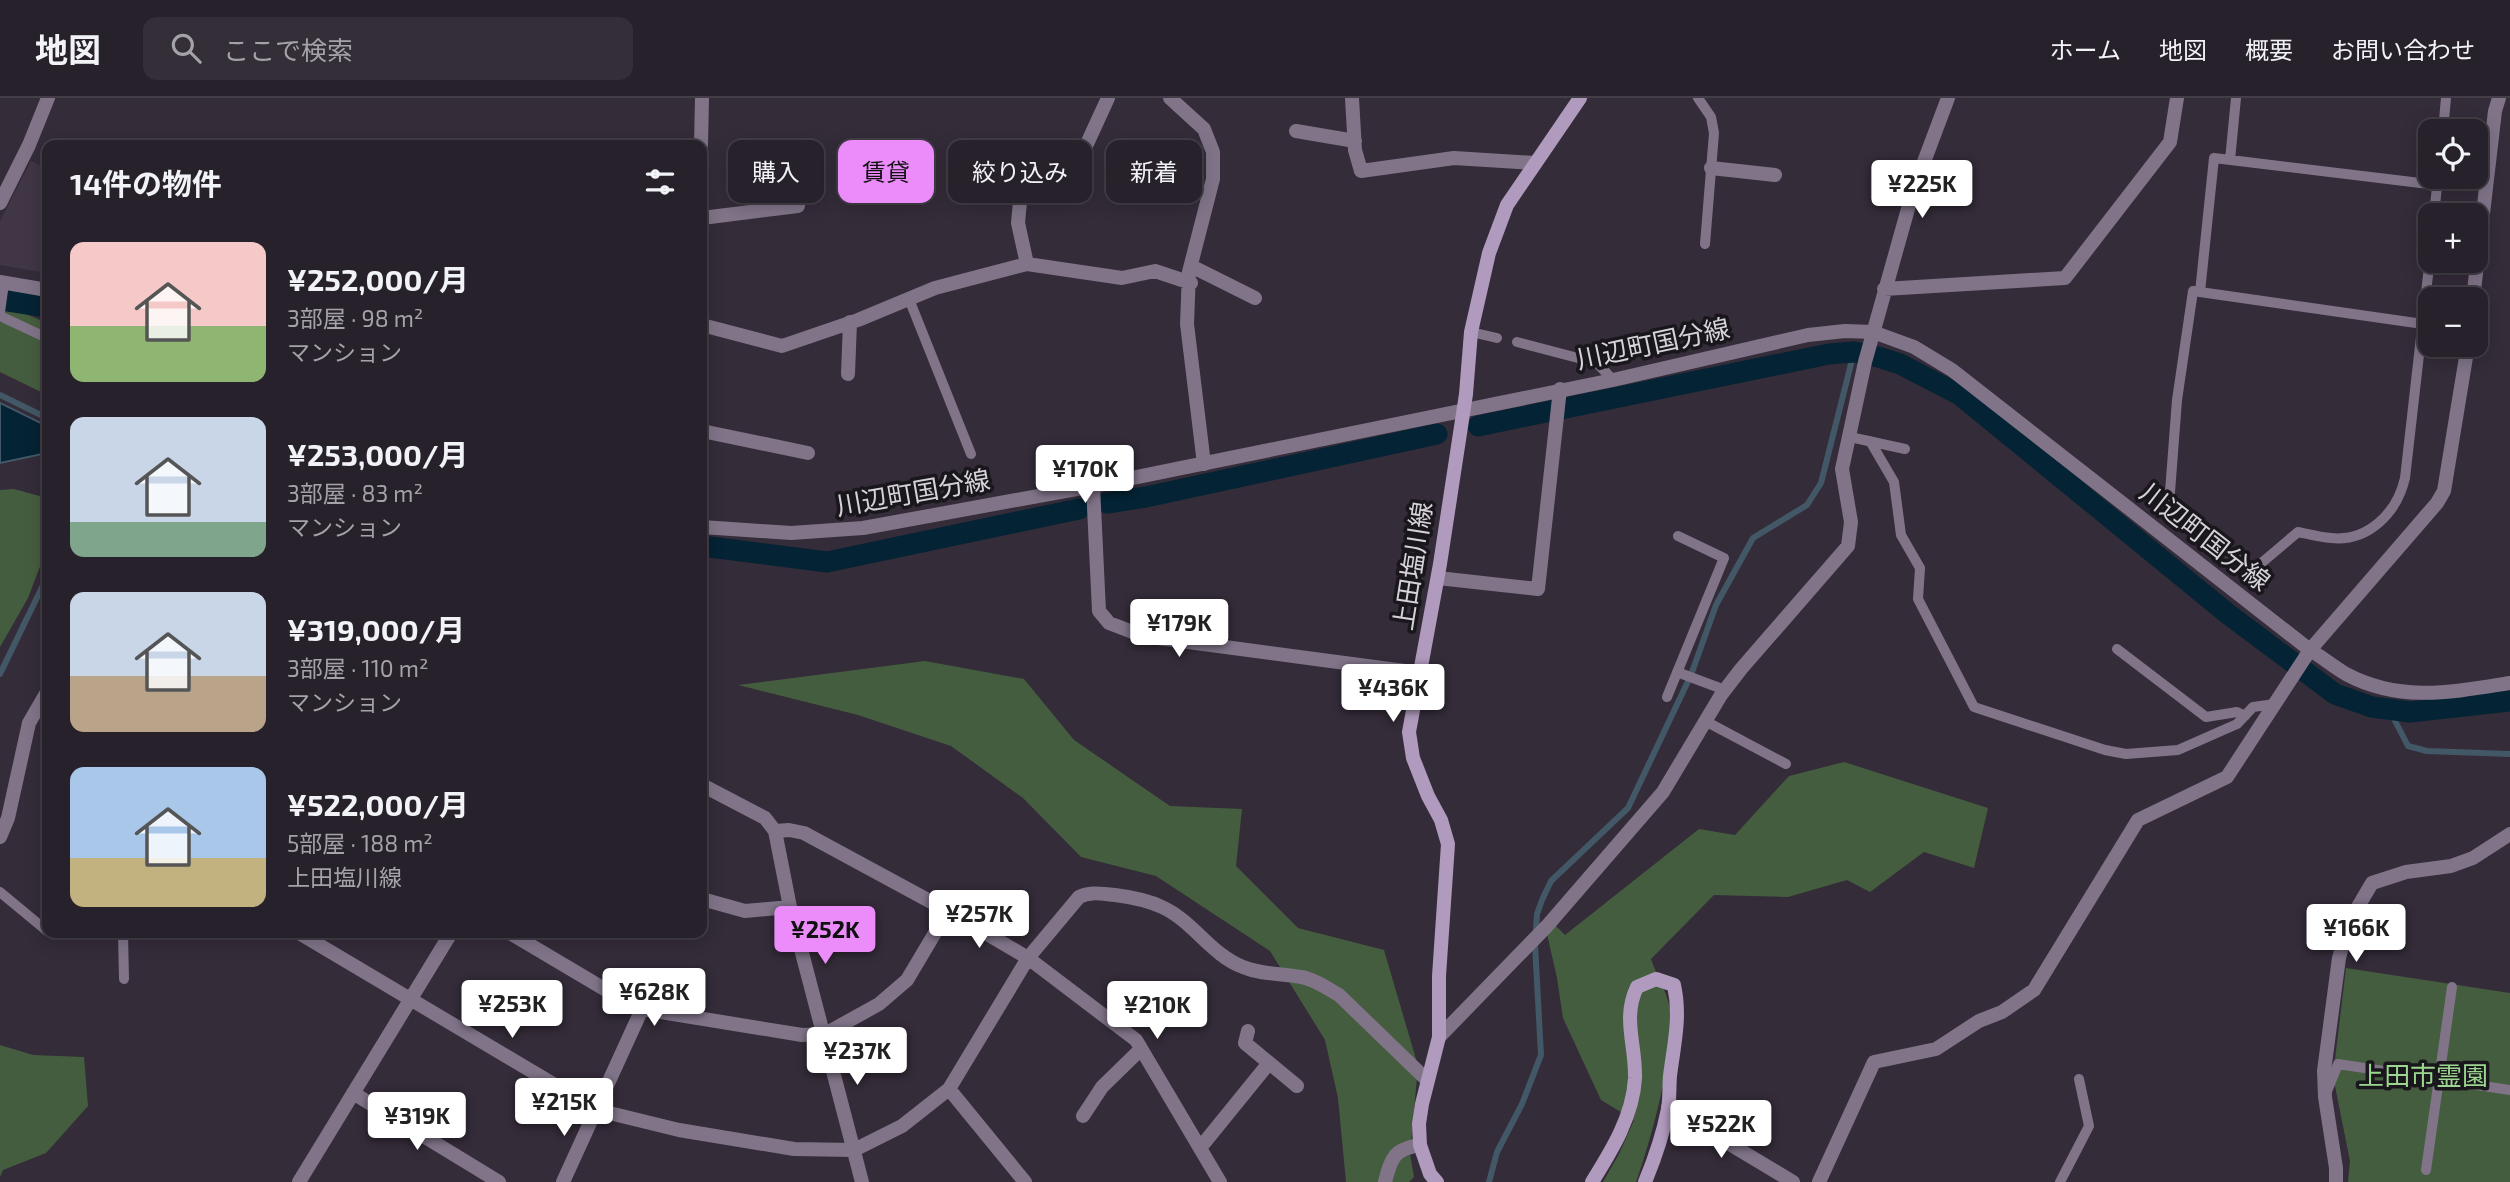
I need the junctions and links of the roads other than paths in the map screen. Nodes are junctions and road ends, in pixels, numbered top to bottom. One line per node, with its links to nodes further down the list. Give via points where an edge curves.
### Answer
1 (48, 98): 22 (street)
2 (702, 98): 15 (street)
3 (1108, 98): 26 (street, via 1080,159 1022,180 1018,223)
4 (1170, 98): 27 (street, via 1204,129 1213,152 1213,180)
5 (1352, 98): 16 (street)
6 (1580, 98): 18 (main road, 上田塩川線)
7 (1698, 98): 19 (lane, via 1711,117 1714,133)
8 (1948, 98): 31 (street, via 1913,191)
9 (2177, 98): 31 (street, via 2170,142 2065,278)
10 (2236, 98): 17 (lane)
11 (2446, 98): 13 (lane)
12 (2499, 98): 30 (street)
13 (2444, 119)
14 (1296, 131): 16 (street)
15 (701, 140)
16 (1355, 141): 18 (street, via 1361,171 1454,158)
17 (2230, 160): 21 (lane); 33 (lane, via 2214,158)
18 (1535, 163): 40 (main road, 上田塩川線, via 1507,205 1489,253)
19 (1711, 168): 20 (street); 25 (lane)
20 (1774, 175)
21 (2418, 179)
22 (0, 203)
23 (798, 206): 24 (street)
24 (707, 217)
25 (1705, 244)
26 (1027, 264): 28 (street, via 1122,278 1155,271); 35 (street)
27 (1191, 265): 28 (street); 34 (street)
28 (1191, 283): 57 (street, via 1187,324)
29 (2, 286): 32 (street); 36 (lane)
30 (2474, 287)
31 (1884, 289): 41 (street)
32 (42, 290)
33 (2200, 292): 38 (lane); 45 (lane, via 2193,291 2177,400 2169,505 2252,571 2298,532 2332,539 2356,537 2380,524 2393,508 2405,478)
34 (1255, 298)
35 (909, 299): 37 (street); 56 (lane)
36 (1, 312): 42 (lane)
37 (850, 322): 39 (street, via 782,346); 47 (street)
38 (2418, 323)
39 (707, 326)
40 (1471, 332): 43 (lane); 50 (main road, 上田塩川線)
41 (1873, 332): 48 (street, 川辺町国分線, via 1808,335); 52 (street); 63 (street, 川辺町国分線, via 1914,347 1952,370)
42 (42, 335)
43 (1497, 338)
44 (1517, 342): 48 (lane, via 1597,363)
45 (2419, 357)
46 (2466, 357): 63 (street, via 2444,491)
47 (848, 374)
48 (1613, 380): 49 (street, 川辺町国分線)
49 (1560, 390): 50 (street, 川辺町国分線); 61 (street, via 1538,589)
50 (1462, 411): 57 (street, 川辺町国分線); 61 (main road, 上田塩川線)
51 (707, 432): 55 (street)
52 (1850, 437): 53 (lane); 67 (street, via 1842,469 1851,522 1847,546)
53 (1870, 441): 54 (lane); 71 (lane, via 1894,482 1901,534 1920,569 1918,599 1974,707 2126,754 2178,750 2237,724)
54 (1905, 449)
55 (808, 453)
56 (971, 454)
57 (1204, 464): 58 (street, 川辺町国分線)
58 (1093, 486): 59 (street, 川辺町国分線, via 836,531); 65 (street, via 1099,611 1109,623 1143,636)
59 (707, 527)
60 (1678, 536): 64 (lane, via 1724,558)
61 (1438, 578): 65 (main road, 上田塩川線)
62 (2117, 649): 71 (lane, via 2206,717 2237,712)
63 (2310, 650): 66 (street, 川辺町国分線, via 2347,674 2410,694); 70 (street)
64 (1677, 672): 67 (lane); 68 (lane)
65 (1420, 673): 94 (main road, 上田塩川線, via 1409,732 1413,758 1448,844)
66 (2510, 682)
67 (1725, 690): 72 (street)
68 (1667, 697)
69 (42, 701): 77 (street, via 29,723)
70 (2274, 704): 71 (lane, via 2253,707); 123 (street, via 2227,777 2138,820 2034,990 1936,1049 1874,1062)
71 (2245, 716)
72 (1707, 722): 73 (lane); 94 (street, via 1663,792 1547,926)
73 (1786, 764)
74 (707, 788): 75 (street, via 765,818)
75 (775, 831): 80 (street); 81 (street, via 804,833)
76 (2510, 834): 104 (street, via 2451,866 2406,872 2372,883 2349,922 2339,958 2324,1070)
77 (0, 837)
78 (0, 892): 82 (lane)
79 (707, 900): 80 (street, via 745,911)
80 (790, 907): 93 (street)
81 (948, 911): 87 (street); 93 (street, via 907,980 879,1004)
82 (42, 926)
83 (123, 938): 88 (lane)
84 (307, 938): 90 (street)
85 (448, 938): 90 (street)
86 (518, 938): 91 (street)
87 (1028, 958): 95 (street); 99 (street, via 1079,897 1089,892 1136,898 1170,912 1241,966 1260,973 1304,977 1339,995); 101 (street)
88 (124, 979)
89 (2452, 988): 98 (lane)
90 (410, 1000): 103 (street); 106 (street)
91 (642, 1009): 93 (street, via 802,1035); 106 (street)
92 (1248, 1031): 96 (street, via 1245,1042)
93 (825, 1034): 110 (street)
94 (1439, 1037): 99 (main road, 上田塩川線)
95 (1142, 1049): 107 (street, via 1102,1087); 109 (street)
96 (1269, 1063): 100 (street); 109 (street)
97 (2079, 1079): 124 (lane, via 2089,1126)
98 (2438, 1079): 102 (lane); 104 (lane, via 2338,1064); 111 (lane)
99 (1427, 1080): 108 (main road, 上田塩川線)
100 (1297, 1086)
101 (949, 1089): 110 (street, via 902,1126); 112 (street)
102 (2510, 1090)
103 (353, 1093): 113 (street); 114 (street)
104 (2325, 1097): 125 (street)
105 (1668, 1107): 120 (main road, via 1679,1006 1674,985 1656,979 1637,987 1631,999 1628,1015 1635,1077 1628,1115); 121 (main road); 122 (street)
106 (597, 1110): 110 (street, via 679,1130 794,1149); 115 (street)
107 (1083, 1116)
108 (1420, 1145): 118 (street, via 1403,1148 1395,1155); 119 (main road, 上田塩川線)
109 (1200, 1148): 117 (street)
110 (854, 1150): 116 (street)
111 (2426, 1170)
112 (1017, 1179)
113 (299, 1182)
114 (499, 1182)
115 (563, 1182)
116 (862, 1182)
117 (1220, 1182)
118 (1384, 1182)
119 (1437, 1182)
120 (1592, 1182)
121 (1645, 1182)
122 (1793, 1182)
123 (1819, 1182)
124 (2060, 1182)
125 (2336, 1182)

